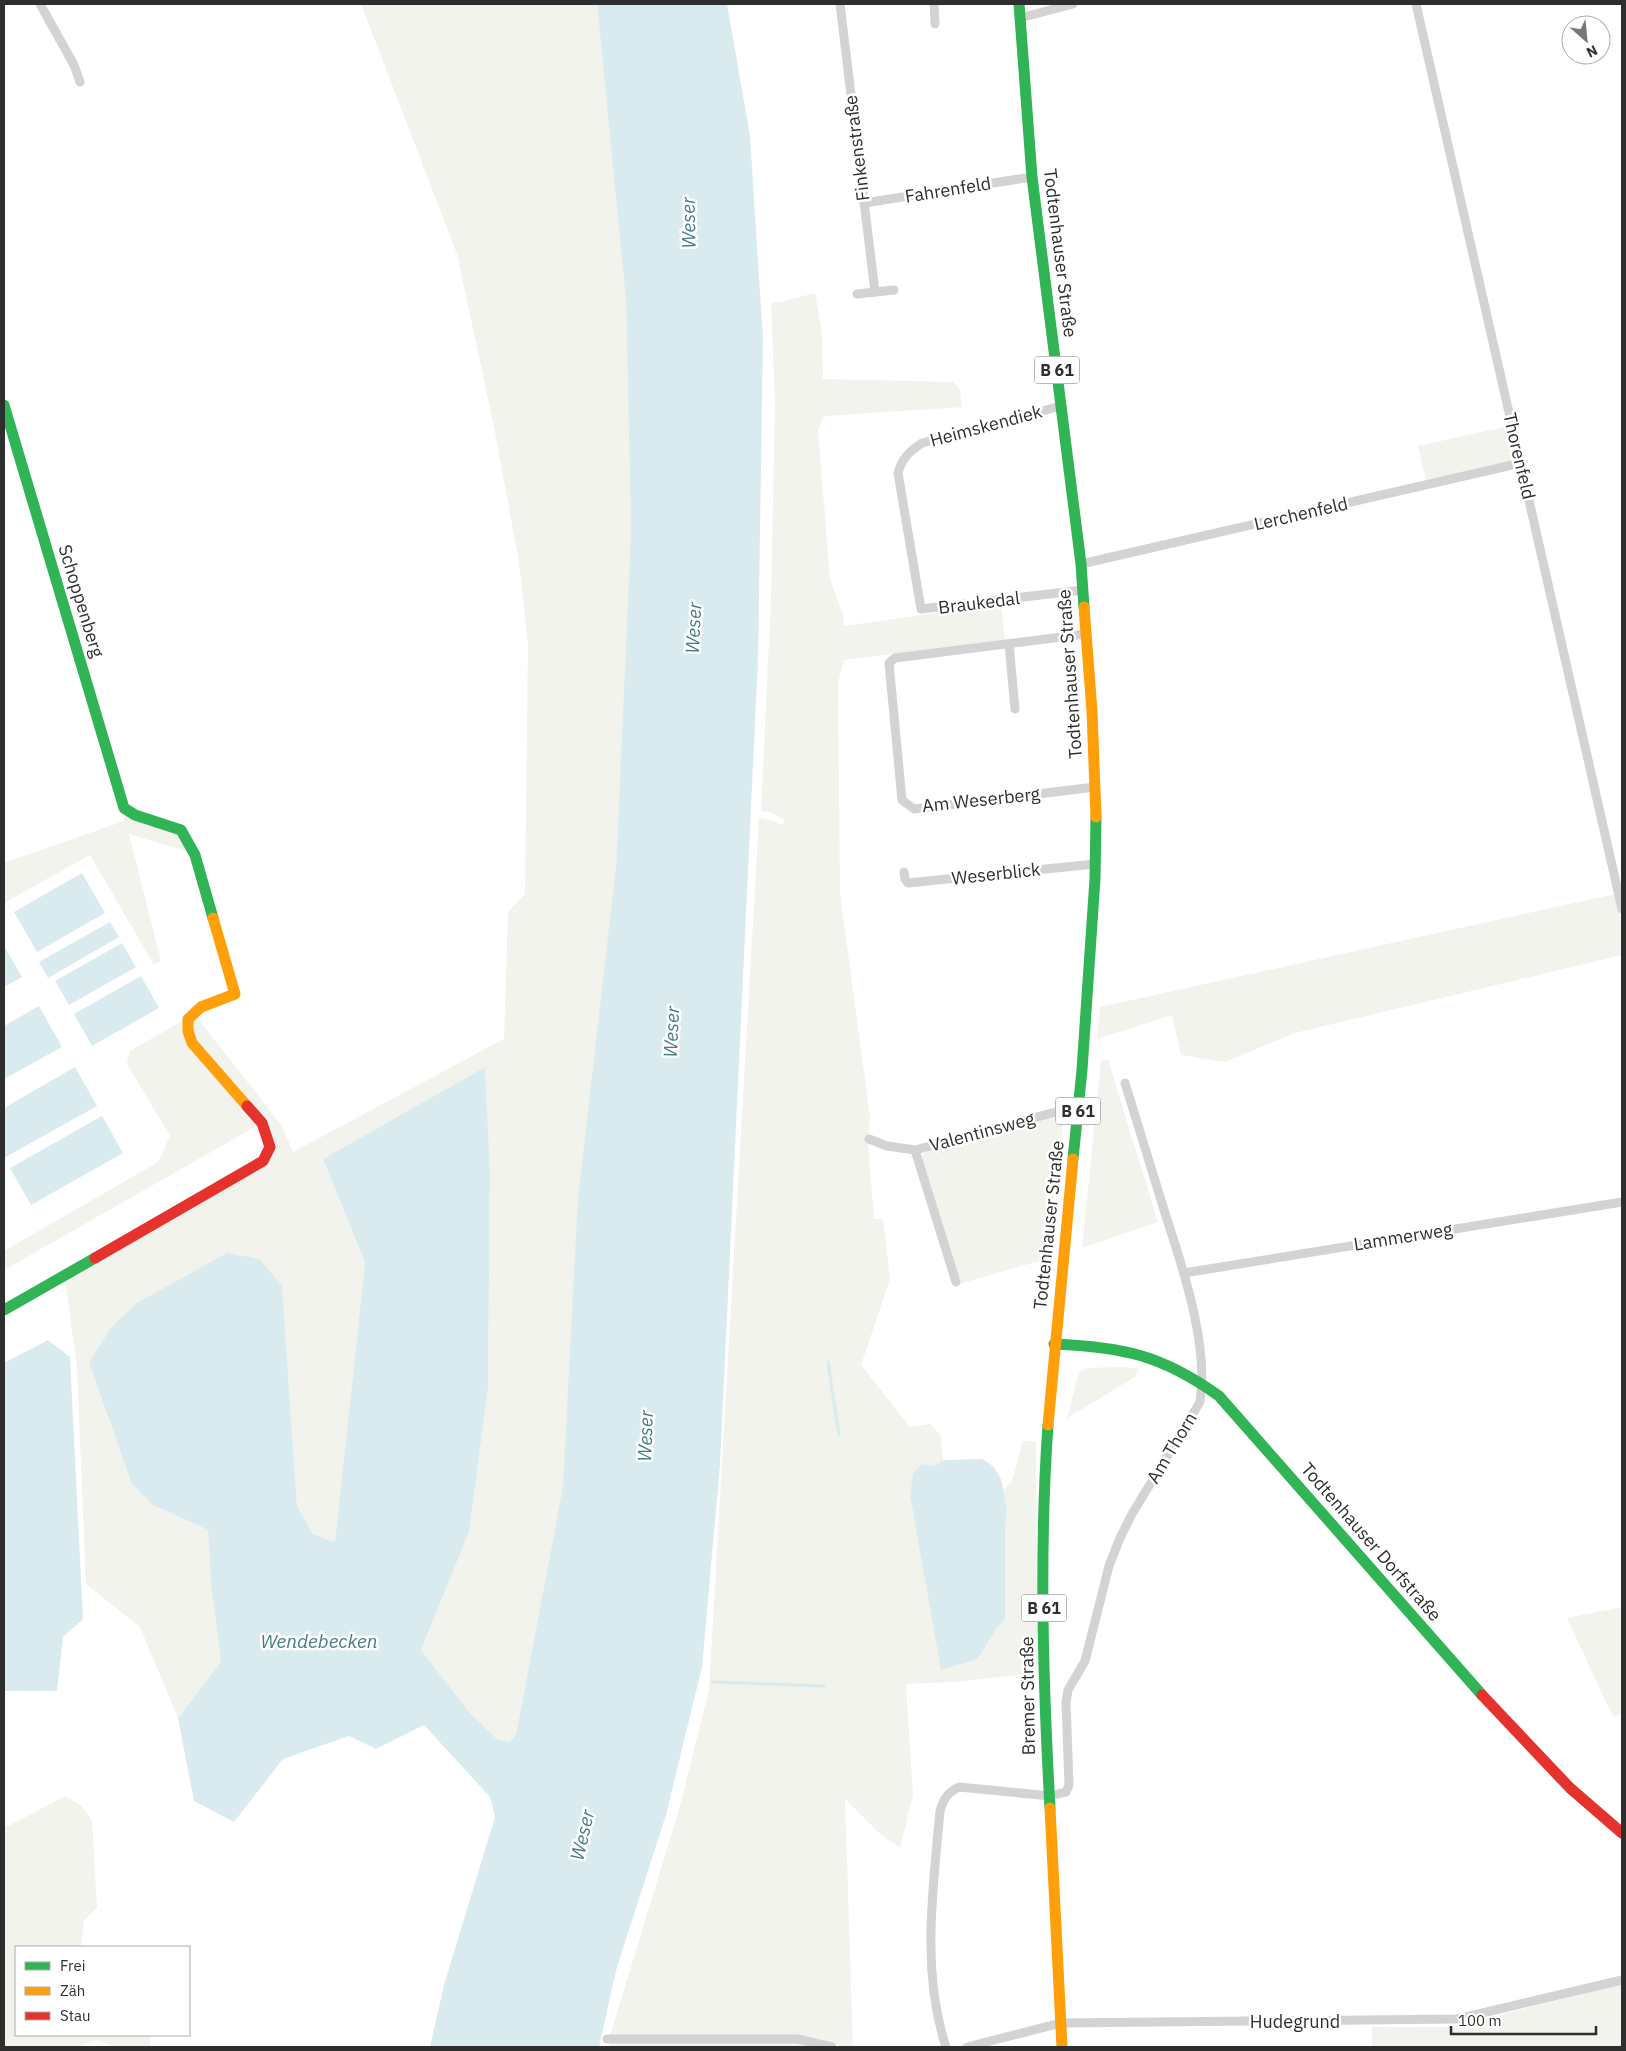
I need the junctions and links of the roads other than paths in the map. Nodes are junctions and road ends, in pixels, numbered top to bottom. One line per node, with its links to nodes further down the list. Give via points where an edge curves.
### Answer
1 (40, 4): 9 (street)
2 (840, 4): 11 (street, Finkenstraße)
3 (934, 4): 8 (street)
4 (1019, 4): 7 (main road, Todtenhauser Straße / B 61)
5 (1072, 4): 7 (street)
6 (1416, 4): 17 (street, Thorenfeld)
7 (1020, 18): 10 (main road, Todtenhauser Straße / B 61)
8 (935, 24)
9 (80, 82)
10 (1032, 177): 11 (street, Fahrenfeld); 16 (main road, Todtenhauser Straße / B 61)
11 (864, 204): 13 (street, Finkenstraße)
12 (894, 290): 13 (street)
13 (875, 292): 14 (street)
14 (857, 294)
15 (4, 405): 35 (main road, Schoppenberg, via 124,808 135,815 181,830 195,855 235,994 201,1007 188,1019 192,1043 262,1122 270,1147 264,1161)
16 (1062, 406): 18 (street, Heimskendiek, via 922,443 910,451 901,462 898,473); 19 (main road, Todtenhauser Straße / B 61)
17 (1521, 463): 19 (street, Lerchenfeld); 27 (street, Thorenfeld)
18 (908, 534): 20 (street, Braukedal, via 921,609)
19 (1080, 564): 20 (main road, Todtenhauser Straße / B 61)
20 (1082, 590): 21 (main road, Todtenhauser Straße / B 61)
21 (1086, 634): 22 (street); 24 (main road, Todtenhauser Straße / B 61)
22 (1009, 644): 23 (street); 24 (street, Am Weserberg, via 891,660 902,800 914,808)
23 (1015, 709)
24 (1094, 788): 25 (main road, Todtenhauser Straße / B 61)
25 (1095, 864): 26 (street, Weserblick, via 908,883); 29 (main road, Todtenhauser Straße / B 61)
26 (904, 872)
27 (1622, 908)
28 (1125, 1082): 33 (street, Am Thorn)
29 (1078, 1106): 31 (street, Valentinsweg); 36 (main road, Todtenhauser Straße / B 61)
30 (869, 1139): 31 (street, Valentinsweg, via 887,1146)
31 (915, 1150): 34 (street, Valentinsweg)
32 (1622, 1202): 33 (street, Lammerweg)
33 (1184, 1273): 37 (street, Am Thorn, via 1200,1354)
34 (956, 1282)
35 (4, 1310)
36 (1054, 1344): 37 (main road, Todtenhauser Dorfstraße, via 1120,1349 1153,1359); 38 (main road, Bremer Straße / B 61, via 1046,1457 1044,1643)
37 (1202, 1383): 38 (street, Am Thorn, via 1200,1402 1132,1514 1110,1566 1085,1661 1068,1690 1070,1786 1066,1792); 39 (main road, Todtenhauser Dorfstraße, via 1242,1420 1512,1729 1570,1788)
38 (1050, 1796): 41 (main road, Bremer Straße / B 61); 44 (street, via 959,1786 944,1799 940,1811 930,1930 936,2003)
39 (1622, 1833)
40 (1622, 1980): 41 (street, Hudegrund, via 1438,2021)
41 (1061, 2023): 45 (street, Hudegrund); 46 (main road, Bremer Straße / B 61)
42 (607, 2039): 43 (street, via 798,2039)
43 (832, 2047)
44 (946, 2047)
45 (967, 2047)
46 (1062, 2047)

